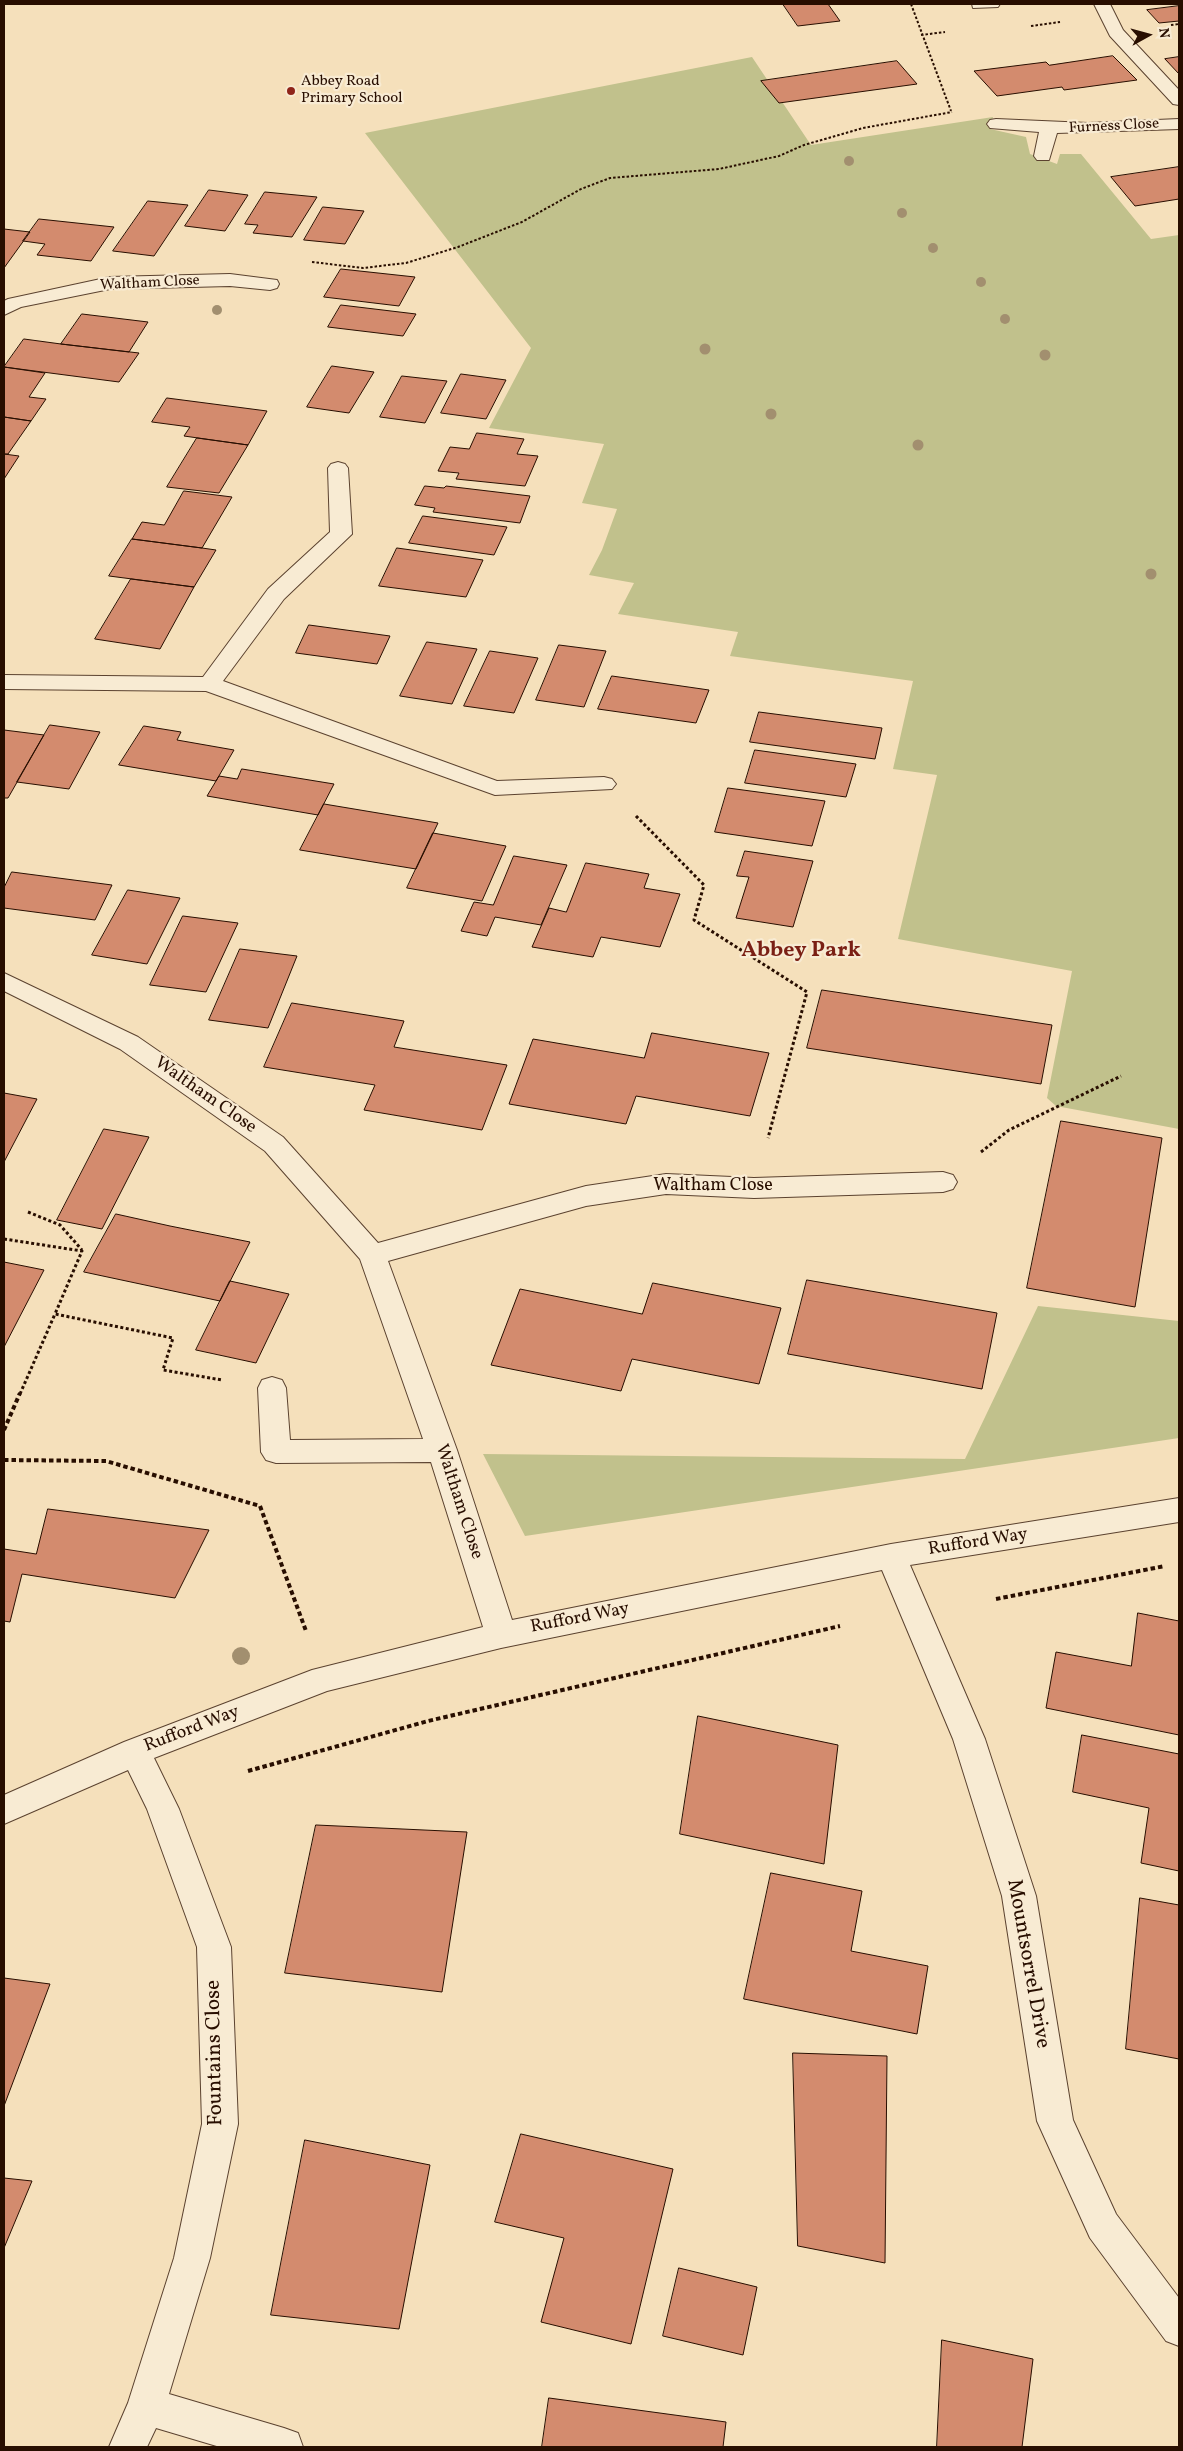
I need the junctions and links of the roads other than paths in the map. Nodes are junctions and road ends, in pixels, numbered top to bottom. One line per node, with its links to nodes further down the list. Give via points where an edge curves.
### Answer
1 (1102, 4): 2 (street, Furness Close, via 1116,32)
2 (1179, 100)
3 (996, 124): 5 (street, Furness Close)
4 (1179, 124): 5 (street, Furness Close)
5 (1049, 129): 6 (street, Furness Close)
6 (1043, 156)
7 (270, 284): 8 (street, Waltham Close, via 230,280 110,283 15,303)
8 (4, 309)
9 (338, 468): 11 (street, via 341,534 276,594)
10 (4, 682): 11 (street)
11 (209, 684): 12 (street, via 495,788)
12 (604, 784)
13 (4, 981): 15 (street, Waltham Close, via 129,1042 274,1144)
14 (943, 1182): 15 (street, Waltham Close, via 754,1188 666,1184 586,1196)
15 (372, 1255): 17 (street, Waltham Close)
16 (272, 1388): 17 (street, via 276,1452)
17 (442, 1450): 20 (street, Waltham Close)
18 (1179, 1510): 19 (street, Rufford Way)
19 (891, 1556): 20 (street, Rufford Way); 23 (street, Mountsorrel Drive, via 969,1739 1019,1896 1055,2121 1102,2226)
20 (501, 1635): 21 (street, Rufford Way, via 323,1679)
21 (135, 1752): 22 (street, Rufford Way); 24 (street, Fountains Close, via 163,1809 214,1947 220,2124 192,2258)
22 (4, 1810)
23 (1179, 2328)
24 (146, 2406): 25 (street, Fountains Close); 26 (street)
25 (128, 2447)
26 (284, 2447)

